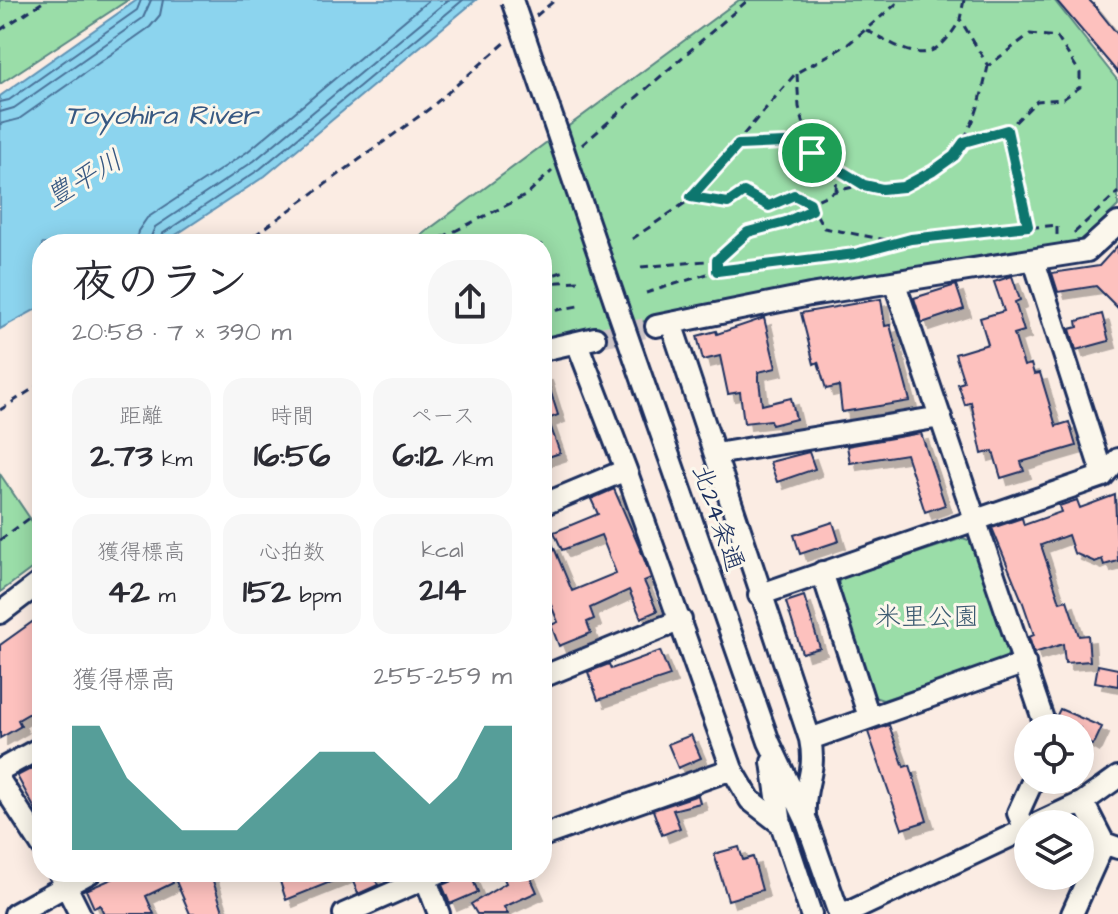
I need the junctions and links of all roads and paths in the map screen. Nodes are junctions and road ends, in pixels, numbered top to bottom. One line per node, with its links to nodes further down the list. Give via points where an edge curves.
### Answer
1 (46, 0): 9 (path)
2 (512, 0): 67 (street, 北24条通, bridge)
3 (555, 0): 8 (path)
4 (748, 0): 18 (path)
5 (901, 0): 10 (path)
6 (964, 0): 7 (path)
7 (960, 19): 10 (path, via 948,40 925,54); 12 (path)
8 (532, 20)
9 (0, 30)
10 (866, 30): 13 (path)
11 (509, 40): 29 (path, via 429,109)
12 (988, 66): 14 (path, via 1030,34 1057,37 1080,73 1080,87 1063,99 1037,101); 15 (path)
13 (796, 73): 16 (path); 17 (path)
14 (1007, 130): 15 (path); 28 (path)
15 (964, 142): 21 (path, via 954,156 903,187)
16 (738, 145): 17 (path, via 785,143); 24 (path)
17 (812, 153): 20 (path)
18 (572, 155)
19 (560, 165): 30 (path, via 525,196)
20 (837, 169): 21 (path); 22 (path)
21 (864, 185): 22 (path)
22 (836, 191): 25 (path)
23 (1118, 192): 28 (path, via 1068,238 1056,238 1057,225)
24 (691, 197): 25 (path, via 728,203 744,192 769,206 794,195); 31 (path)
25 (810, 203): 26 (path)
26 (812, 210): 32 (path, via 824,228); 33 (path, via 748,232)
27 (1118, 223): 34 (street, via 1087,251)
28 (1028, 226): 32 (path)
29 (257, 234)
30 (449, 234)
31 (632, 239)
32 (898, 243): 37 (path, via 855,254)
33 (717, 260): 35 (path); 37 (path)
34 (1034, 261): 41 (street); 52 (street)
35 (641, 267)
36 (567, 270): 38 (path)
37 (717, 271): 42 (path)
38 (552, 277)
39 (552, 281): 40 (path)
40 (580, 281)
41 (895, 284): 48 (street); 49 (street, via 663,325)
42 (646, 293)
43 (583, 305): 44 (path)
44 (552, 311)
45 (552, 348): 51 (street, via 586,341)
46 (32, 389): 47 (path)
47 (0, 410)
48 (941, 417): 49 (street); 55 (street)
49 (716, 454): 59 (street)
50 (1118, 459): 52 (street)
51 (626, 470): 53 (street); 61 (street)
52 (1103, 476): 55 (street)
53 (552, 501)
54 (32, 516): 56 (path)
55 (977, 519): 57 (street); 62 (street)
56 (0, 540)
57 (822, 572): 59 (street); 65 (street)
58 (32, 589): 60 (street)
59 (759, 595): 66 (street)
60 (0, 613)
61 (681, 620): 63 (street); 69 (street)
62 (1025, 663): 64 (street); 65 (street)
63 (552, 673)
64 (1041, 714)
65 (869, 717): 66 (street)
66 (810, 739): 75 (street, via 814,772 804,796)
67 (769, 742): 75 (street); 76 (street)
68 (32, 752): 70 (street)
69 (732, 769): 76 (street, via 750,800); 78 (street)
70 (0, 770)
71 (1118, 777): 73 (street)
72 (0, 781): 77 (street)
73 (1083, 802): 74 (street); 80 (street)
74 (1066, 810)
75 (806, 820): 90 (street)
76 (781, 824): 89 (street)
77 (32, 831)
78 (552, 832)
79 (1014, 834): 91 (street)
80 (1111, 845): 92 (street)
81 (58, 882): 85 (street)
82 (65, 882): 86 (street)
83 (412, 882): 87 (street)
84 (431, 882): 88 (street)
85 (15, 914)
86 (80, 914)
87 (344, 914)
88 (439, 914)
89 (811, 914)
90 (839, 914)
91 (845, 914)
92 (1072, 914)

